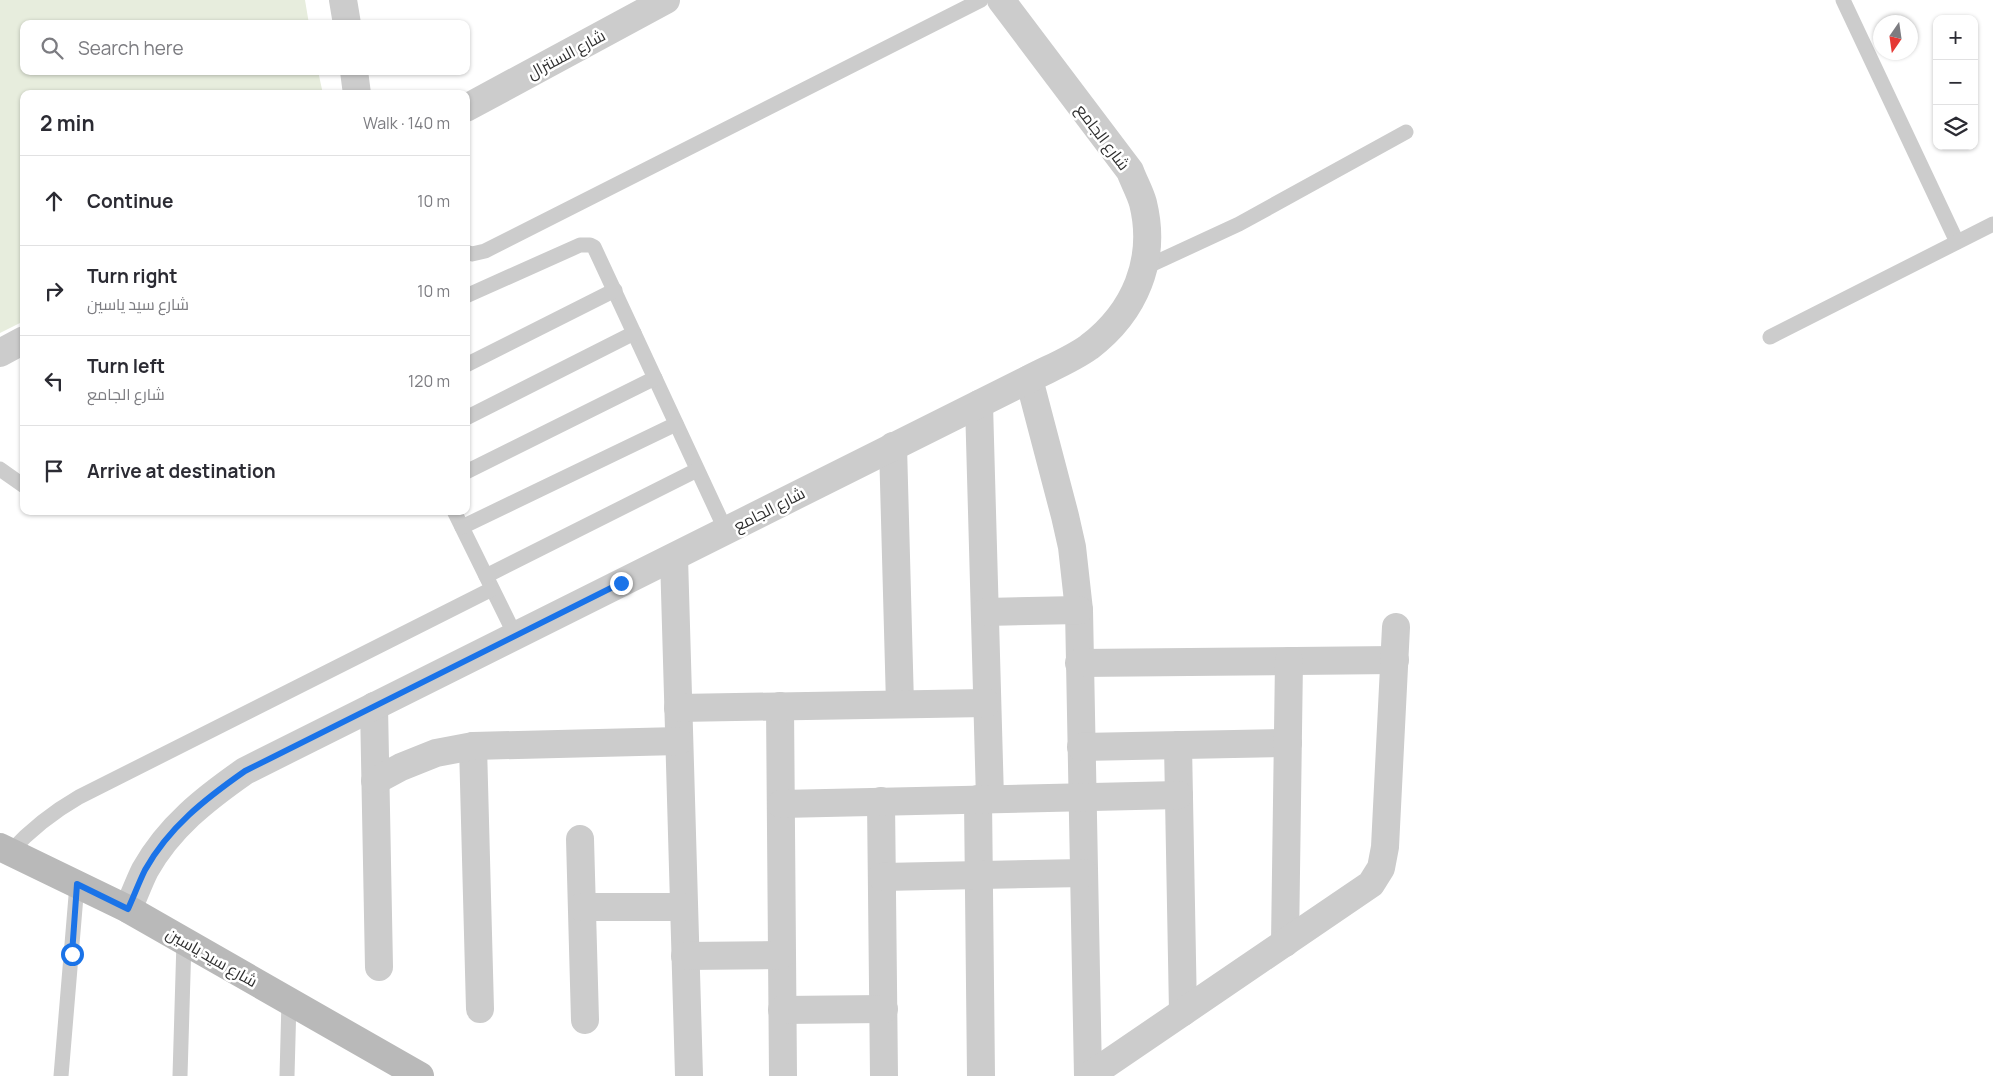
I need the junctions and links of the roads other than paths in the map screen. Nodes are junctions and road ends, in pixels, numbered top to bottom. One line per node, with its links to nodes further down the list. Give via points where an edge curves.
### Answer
1 (343, 0): 6 (street)
2 (666, 0): 9 (street, شارع السنترال)
3 (981, 0): 13 (lane, via 485,251)
4 (1001, 0): 14 (street, شارع الجامع, via 1130,171 1142,202 1147,235)
5 (1843, 0): 12 (lane)
6 (347, 20)
7 (354, 75): 8 (street)
8 (356, 90)
9 (470, 106)
10 (1406, 132): 14 (lane, via 1239,224)
11 (1993, 224): 12 (lane)
12 (1957, 242): 18 (lane)
13 (470, 253)
14 (1144, 268): 23 (street, شارع الجامع, via 1132,299 1113,326 1088,348)
15 (615, 290): 16 (lane, via 597,252 590,244 584,244); 17 (lane); 21 (lane)
16 (470, 294)
17 (634, 334): 22 (lane); 25 (lane)
18 (1770, 337)
19 (20, 342): 20 (street)
20 (0, 353)
21 (470, 363)
22 (655, 378): 26 (lane); 28 (lane)
23 (1028, 379): 24 (street, شارع الجامع); 37 (street, via 1065,516 1073,554)
24 (979, 404): 27 (street, شارع الجامع); 38 (street)
25 (470, 416)
26 (676, 424): 29 (lane); 33 (lane)
27 (893, 446): 34 (street, شارع الجامع); 45 (street)
28 (470, 470)
29 (696, 470): 34 (lane); 36 (lane)
30 (1, 471): 31 (lane)
31 (20, 483)
32 (456, 515): 33 (lane)
33 (462, 527): 36 (lane)
34 (726, 531): 35 (street, شارع الجامع)
35 (674, 557): 40 (street, شارع الجامع); 48 (street)
36 (489, 583): 40 (lane); 61 (lane, via 79,797)
37 (1078, 610): 38 (street); 43 (street)
38 (985, 612): 44 (street)
39 (1396, 627): 42 (street)
40 (515, 635): 46 (street, شارع الجامع)
41 (1289, 660): 42 (street); 43 (street); 50 (street)
42 (1395, 660): 70 (street, via 1385,847 1381,868 1371,884)
43 (1079, 663): 53 (street)
44 (987, 703): 45 (street); 57 (street)
45 (900, 704): 47 (street)
46 (374, 706): 54 (street); 68 (street, شارع الجامع, via 245,771 206,798 172,831 146,870)
47 (780, 706): 48 (street); 59 (street)
48 (678, 708): 49 (street)
49 (679, 741): 52 (street); 67 (street)
50 (1288, 742): 51 (street); 70 (street)
51 (1178, 745): 53 (street); 55 (street)
52 (473, 746): 54 (street, via 436,754); 75 (street)
53 (1081, 747): 56 (street)
54 (375, 781): 73 (street)
55 (1179, 795): 56 (street); 78 (street)
56 (1082, 797): 57 (street); 62 (street)
57 (984, 799): 58 (street); 63 (street)
58 (881, 801): 59 (street); 64 (street)
59 (781, 804): 71 (street)
60 (580, 839): 66 (street)
61 (5, 849): 65 (street, شارع سيد ياسين)
62 (1084, 872): 63 (street); 88 (street)
63 (979, 875): 64 (street); 87 (street)
64 (882, 877): 76 (street)
65 (77, 884): 68 (street, شارع سيد ياسين); 80 (lane)
66 (582, 907): 67 (street); 79 (street)
67 (684, 907): 72 (street)
68 (128, 909): 69 (street, شارع سيد ياسين)
69 (184, 941): 74 (street, شارع سيد ياسين); 81 (lane)
70 (1285, 943): 78 (street)
71 (782, 955): 72 (street); 77 (street)
72 (686, 956): 84 (street)
73 (379, 967)
74 (289, 1001): 82 (lane); 83 (street, شارع سيد ياسين)
75 (480, 1009)
76 (884, 1009): 77 (street); 86 (street)
77 (782, 1010): 85 (street)
78 (1182, 1012): 88 (street)
79 (585, 1020)
80 (60, 1076)
81 (180, 1076)
82 (286, 1076)
83 (420, 1076)
84 (689, 1076)
85 (782, 1076)
86 (884, 1076)
87 (981, 1076)
88 (1088, 1076)

